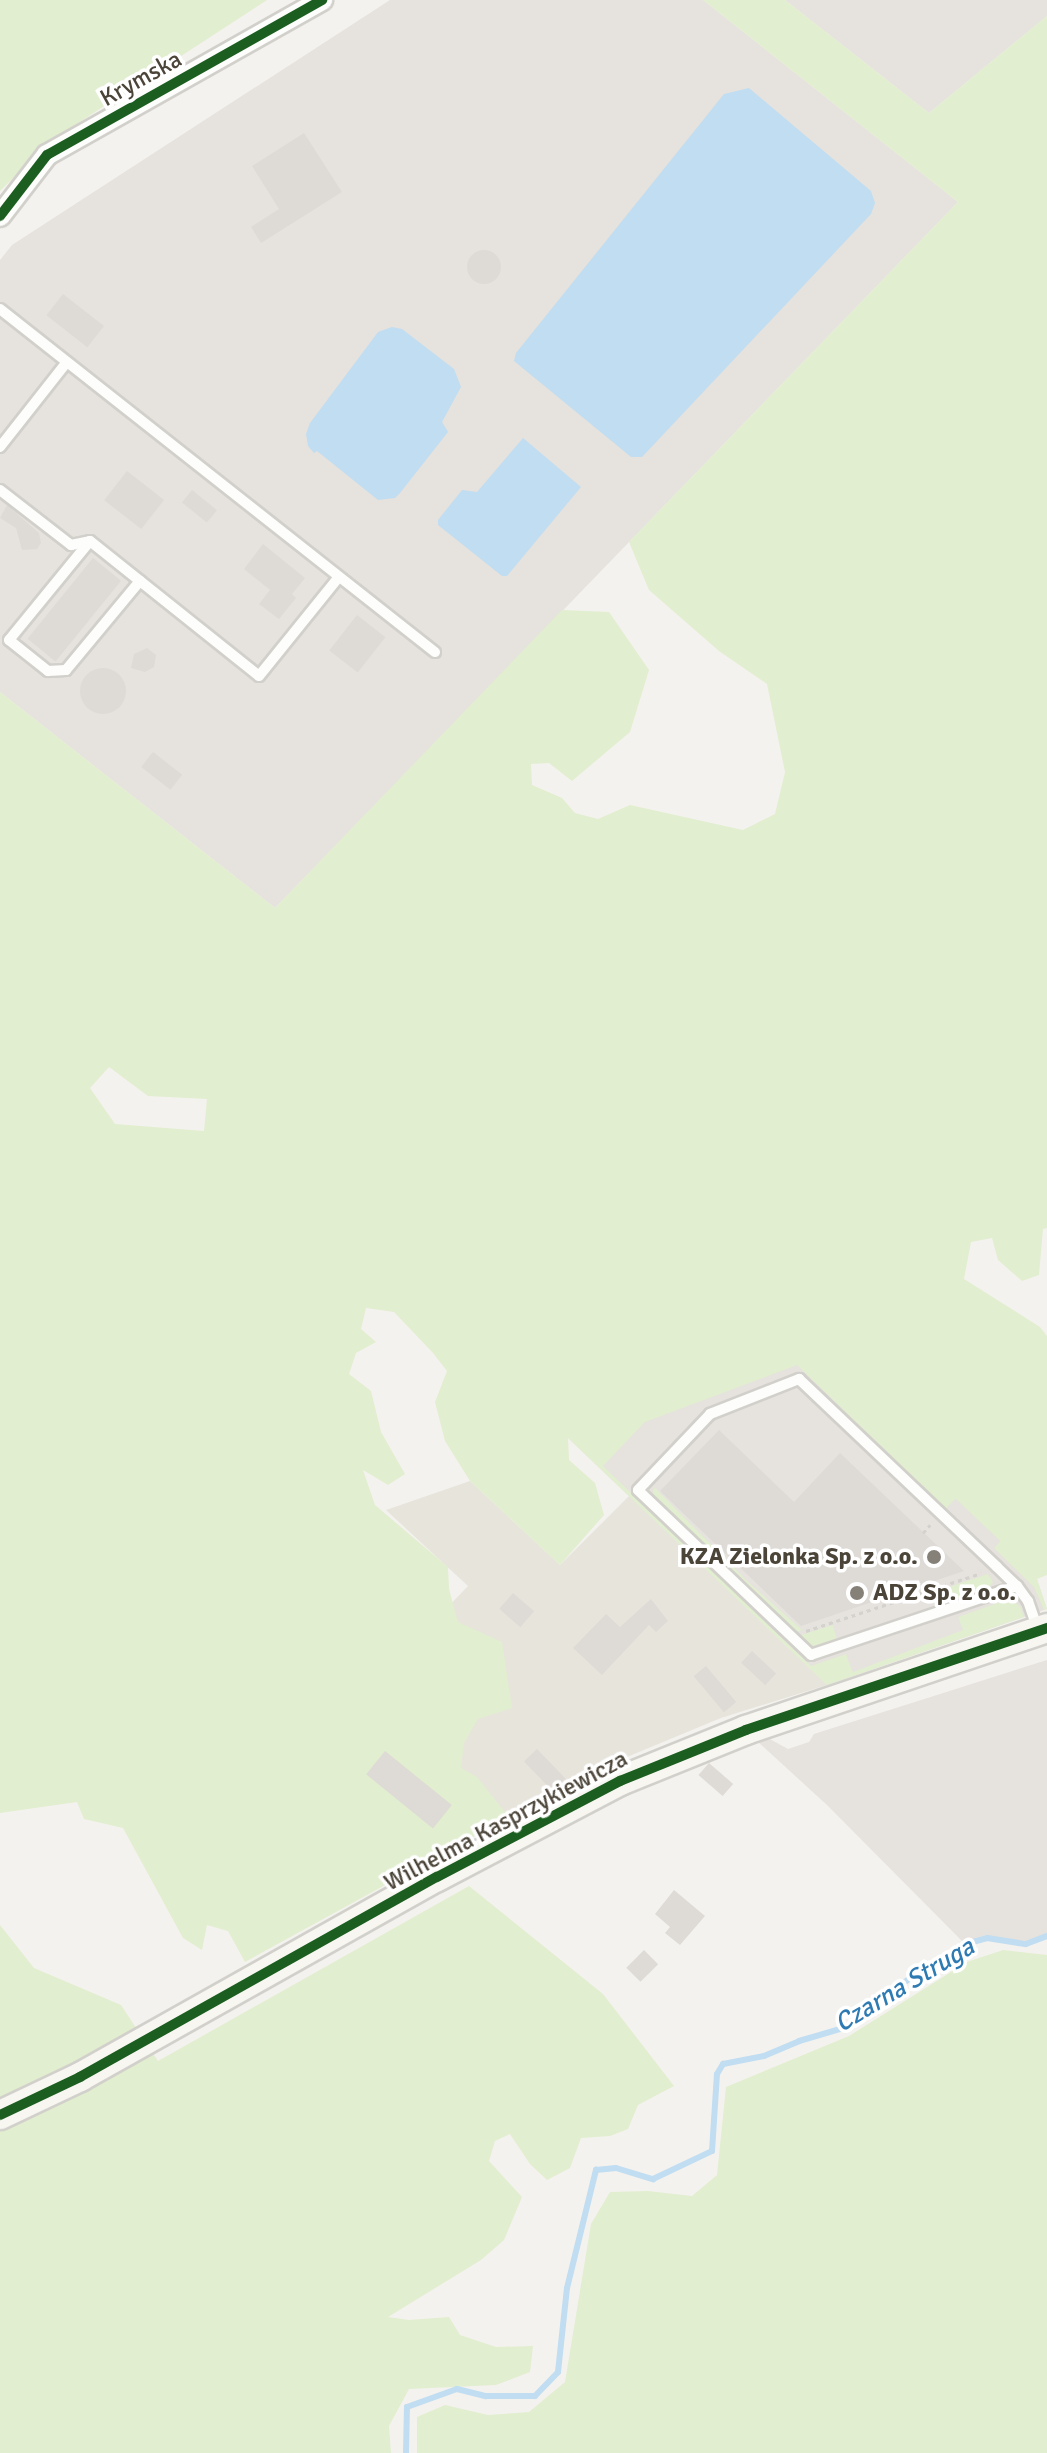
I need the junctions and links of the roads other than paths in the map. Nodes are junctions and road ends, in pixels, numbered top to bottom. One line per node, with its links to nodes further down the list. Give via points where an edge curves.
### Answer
1 (322, 0): 2 (street, Krymska, via 47,155)
2 (0, 216)
3 (0, 309): 4 (lane)
4 (67, 362): 5 (lane); 8 (lane)
5 (0, 447)
6 (0, 490): 7 (lane, via 71,545)
7 (90, 541): 9 (lane); 9 (lane, via 9,640 48,671 66,670)
8 (339, 577): 9 (lane, via 259,676); 10 (lane)
9 (140, 581)
10 (435, 652)
11 (1017, 1586): 11 (lane, via 799,1379 710,1414 638,1490 811,1655); 12 (lane)
12 (1043, 1630): 13 (street, Wilhelma Kasprzykiewicza, via 746,1730 620,1781 80,2077)
13 (6, 2112)

